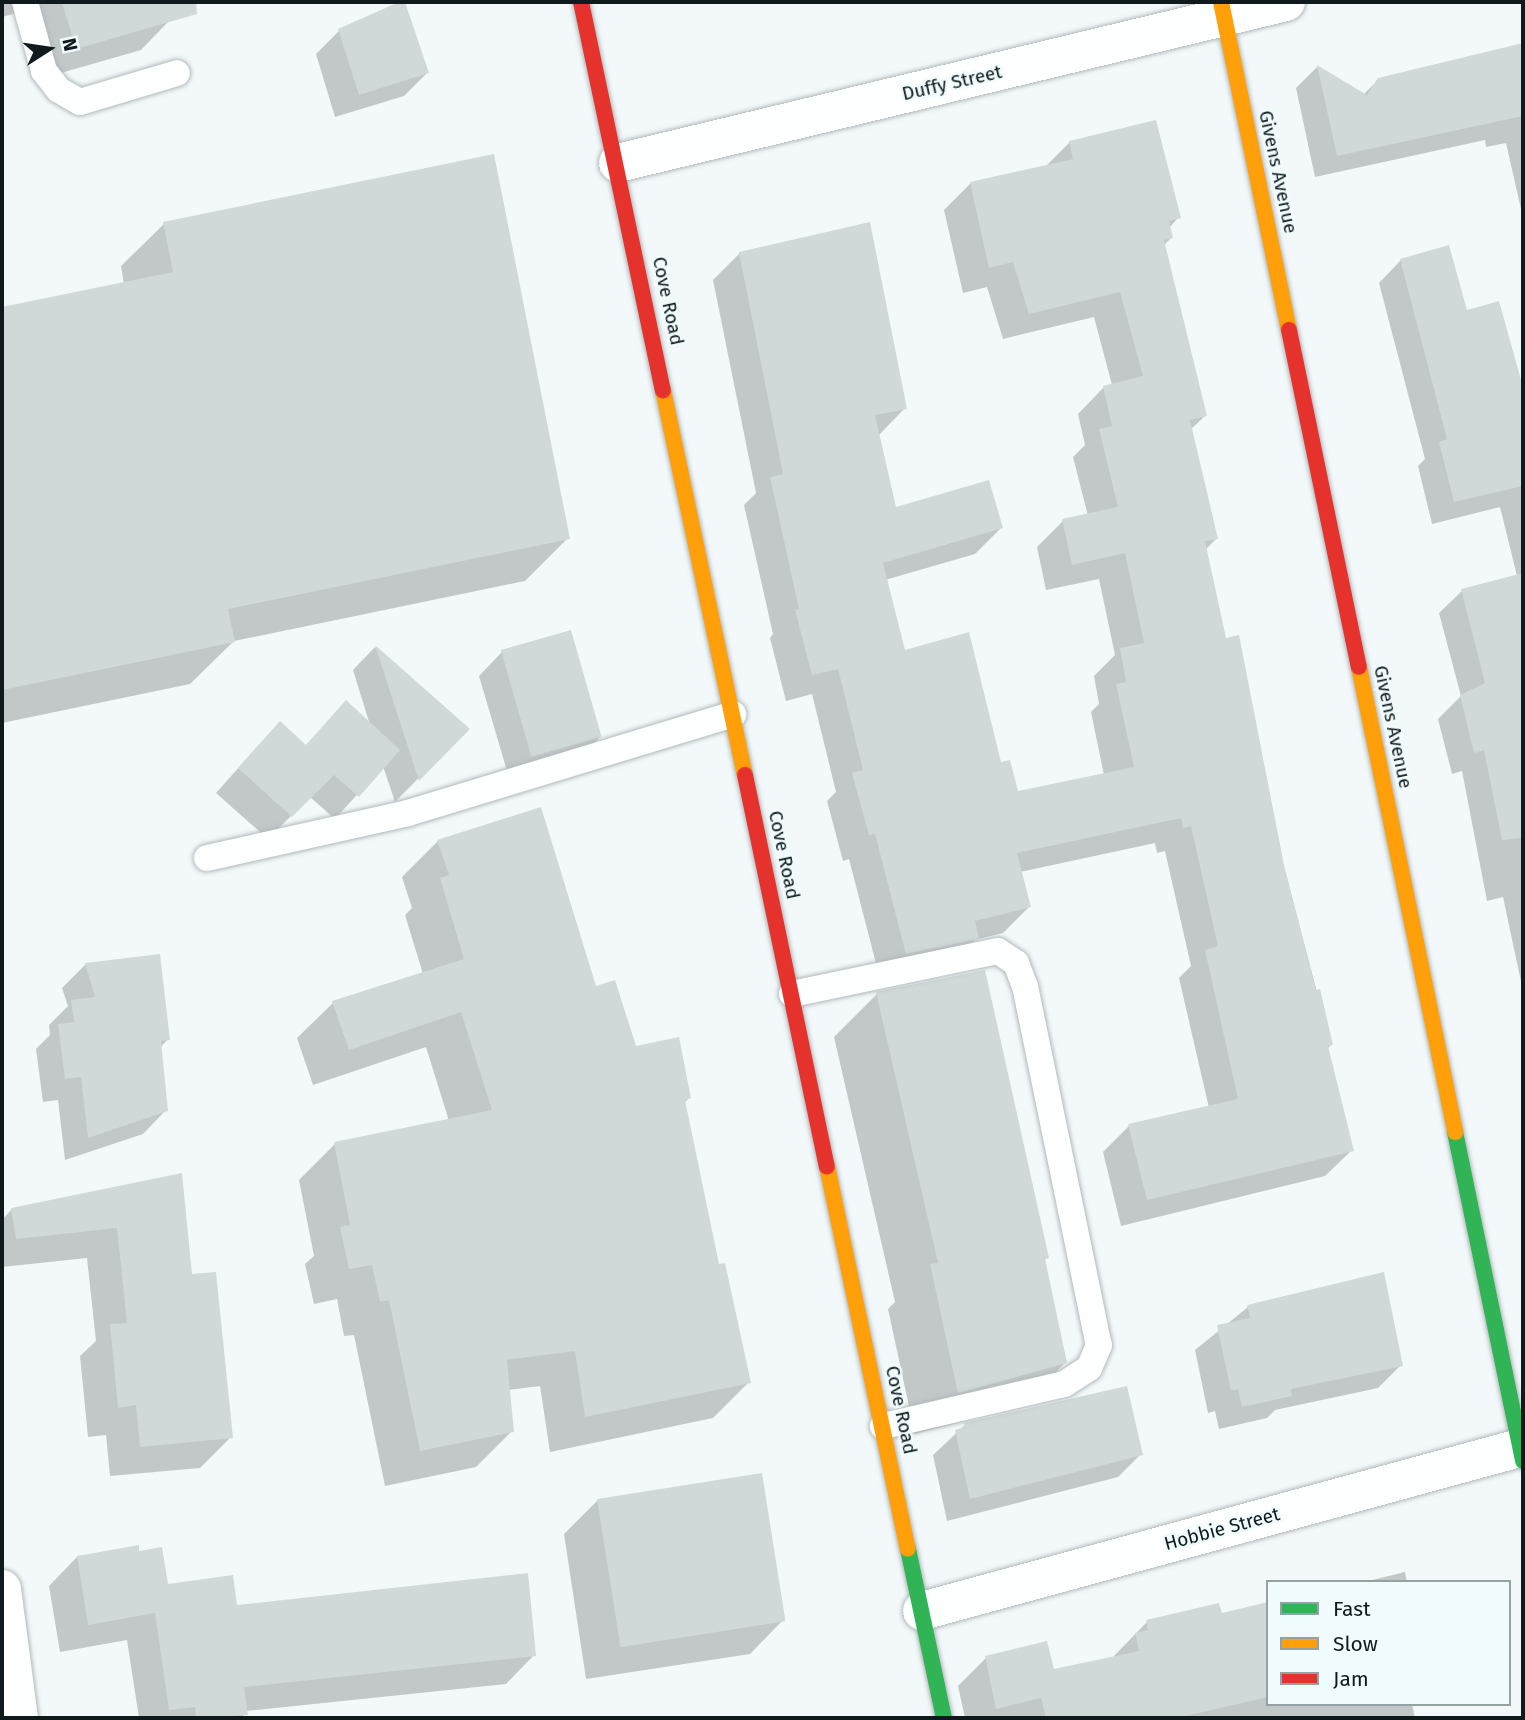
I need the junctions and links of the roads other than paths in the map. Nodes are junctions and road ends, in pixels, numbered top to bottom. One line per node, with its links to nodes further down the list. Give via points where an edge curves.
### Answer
1 (25, 2): 5 (lane, via 44,71 59,90 80,102)
2 (582, 2): 6 (main road, Cove Road)
3 (1286, 2): 4 (street, Duffy Street)
4 (1223, 10): 6 (street, Duffy Street); 11 (main road, Givens Avenue)
5 (177, 73)
6 (618, 163): 7 (main road, Cove Road)
7 (733, 714): 8 (lane, via 408,813); 9 (main road, Cove Road)
8 (207, 858)
9 (792, 994): 10 (main road, Cove Road); 10 (lane, via 998,951 1016,963 1025,986 1099,1345 1089,1368 1064,1384)
10 (883, 1426): 13 (main road, Cove Road)
11 (1522, 1452): 13 (street, Hobbie Street)
12 (2, 1590): 14 (street)
13 (922, 1611): 15 (main road, Cove Road)
14 (19, 1718)
15 (944, 1718)

